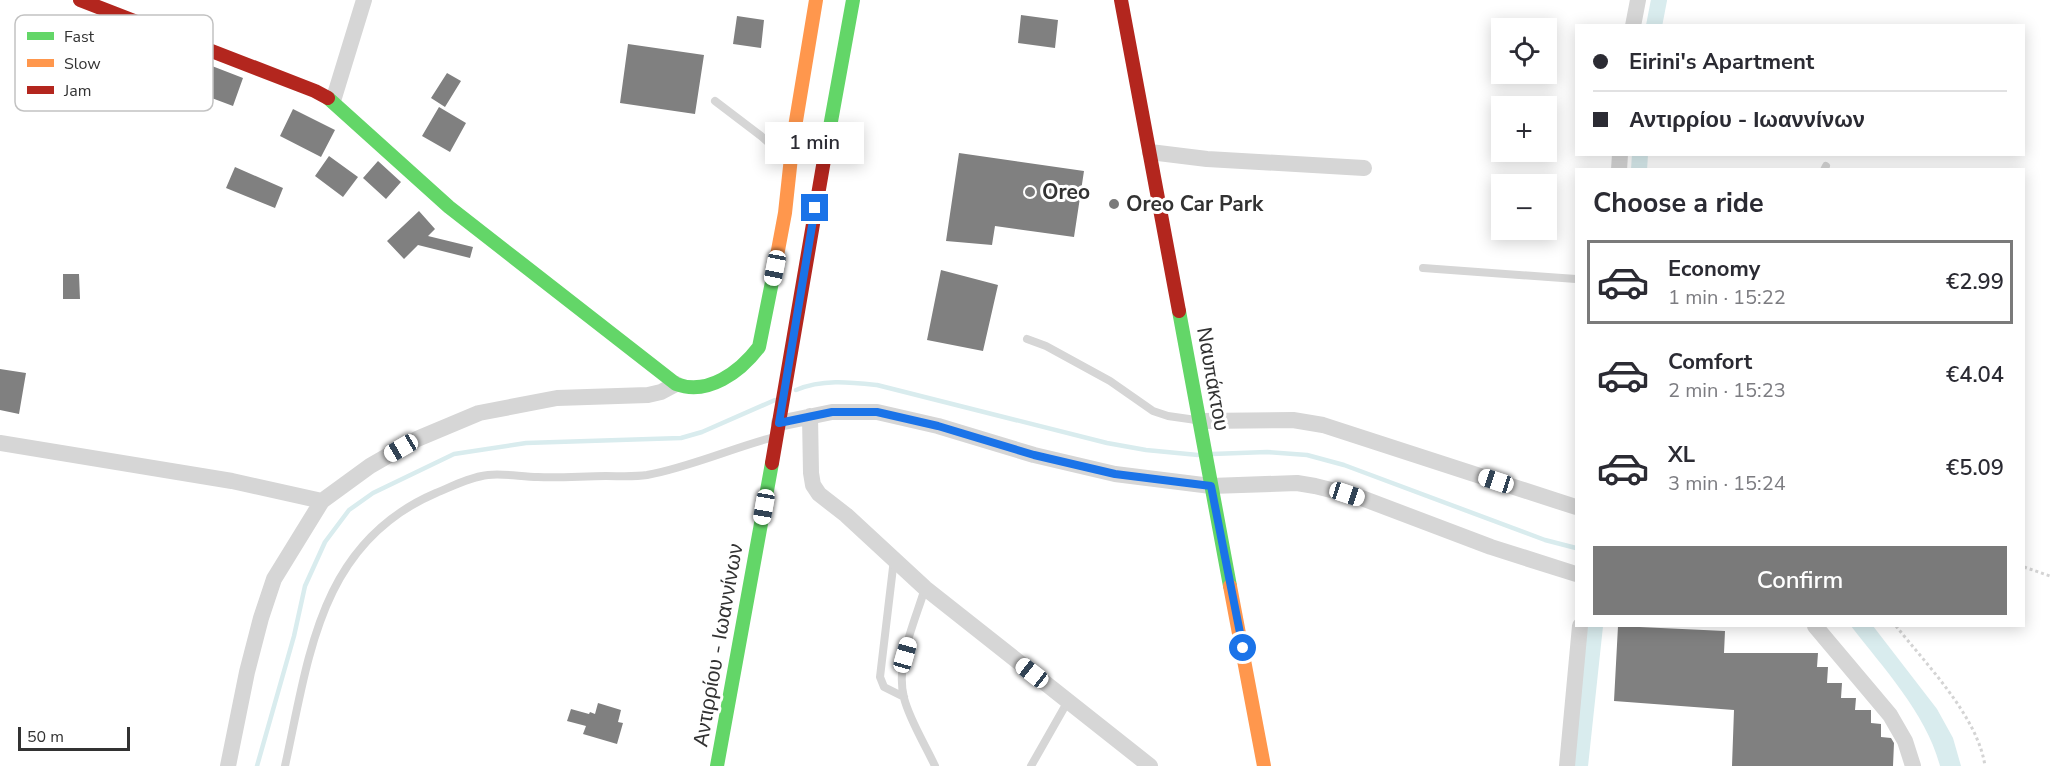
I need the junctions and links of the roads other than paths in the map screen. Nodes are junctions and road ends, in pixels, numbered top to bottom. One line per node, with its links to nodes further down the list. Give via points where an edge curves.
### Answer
1 (80, 0): 7 (main road)
2 (364, 0): 10 (street)
3 (816, 0): 13 (main road)
4 (853, 0): 18 (main road, Αντιρρίου - Ιωαννίνων, via 807,253)
5 (1122, 0): 12 (main road, Ναυπάκτου)
6 (1638, 0): 8 (street)
7 (119, 15)
8 (1633, 24)
9 (213, 52): 10 (main road)
10 (333, 101): 19 (main road, via 449,207)
11 (715, 101): 13 (lane)
12 (1150, 152): 14 (street); 21 (main road, Ναυπάκτου)
13 (791, 162): 18 (main road)
14 (1364, 168)
15 (1423, 268): 16 (lane)
16 (1575, 279)
17 (1027, 339): 21 (lane, via 1110,381 1153,411)
18 (776, 349): 19 (main road, via 746,362 709,386); 22 (main road, Αντιρρίου - Ιωαννίνων, via 790,365)
19 (676, 384): 25 (street, via 648,395 557,399 479,413 417,439 370,466)
20 (810, 416): 22 (street); 24 (street, via 832,412 890,414 1115,474); 27 (street, via 814,488)
21 (1200, 421): 24 (main road, Ναυπάκτου); 26 (street, via 1293,420 1323,425)
22 (779, 424): 35 (lane, via 736,447 645,475 489,475 416,502 376,532 354,556 328,599 314,636); 36 (main road, Αντιρρίου - Ιωαννίνων)
23 (0, 443): 25 (street, via 232,481)
24 (1210, 481): 28 (street, via 1297,483 1335,490); 40 (main road, Ναυπάκτου)
25 (322, 501): 34 (street, via 274,579 247,672)
26 (1575, 507)
27 (894, 559): 29 (street); 32 (lane, via 880,677 884,687)
28 (1575, 574)
29 (925, 588): 32 (lane, via 905,655); 33 (street)
30 (1580, 627): 41 (street)
31 (1816, 627): 42 (street, via 1890,716 1905,741)
32 (904, 697): 37 (lane)
33 (1068, 701): 38 (lane); 39 (street)
34 (228, 766)
35 (285, 766)
36 (717, 766)
37 (935, 766)
38 (1031, 766)
39 (1150, 766)
40 (1264, 766)
41 (1567, 766)
42 (1913, 766)

